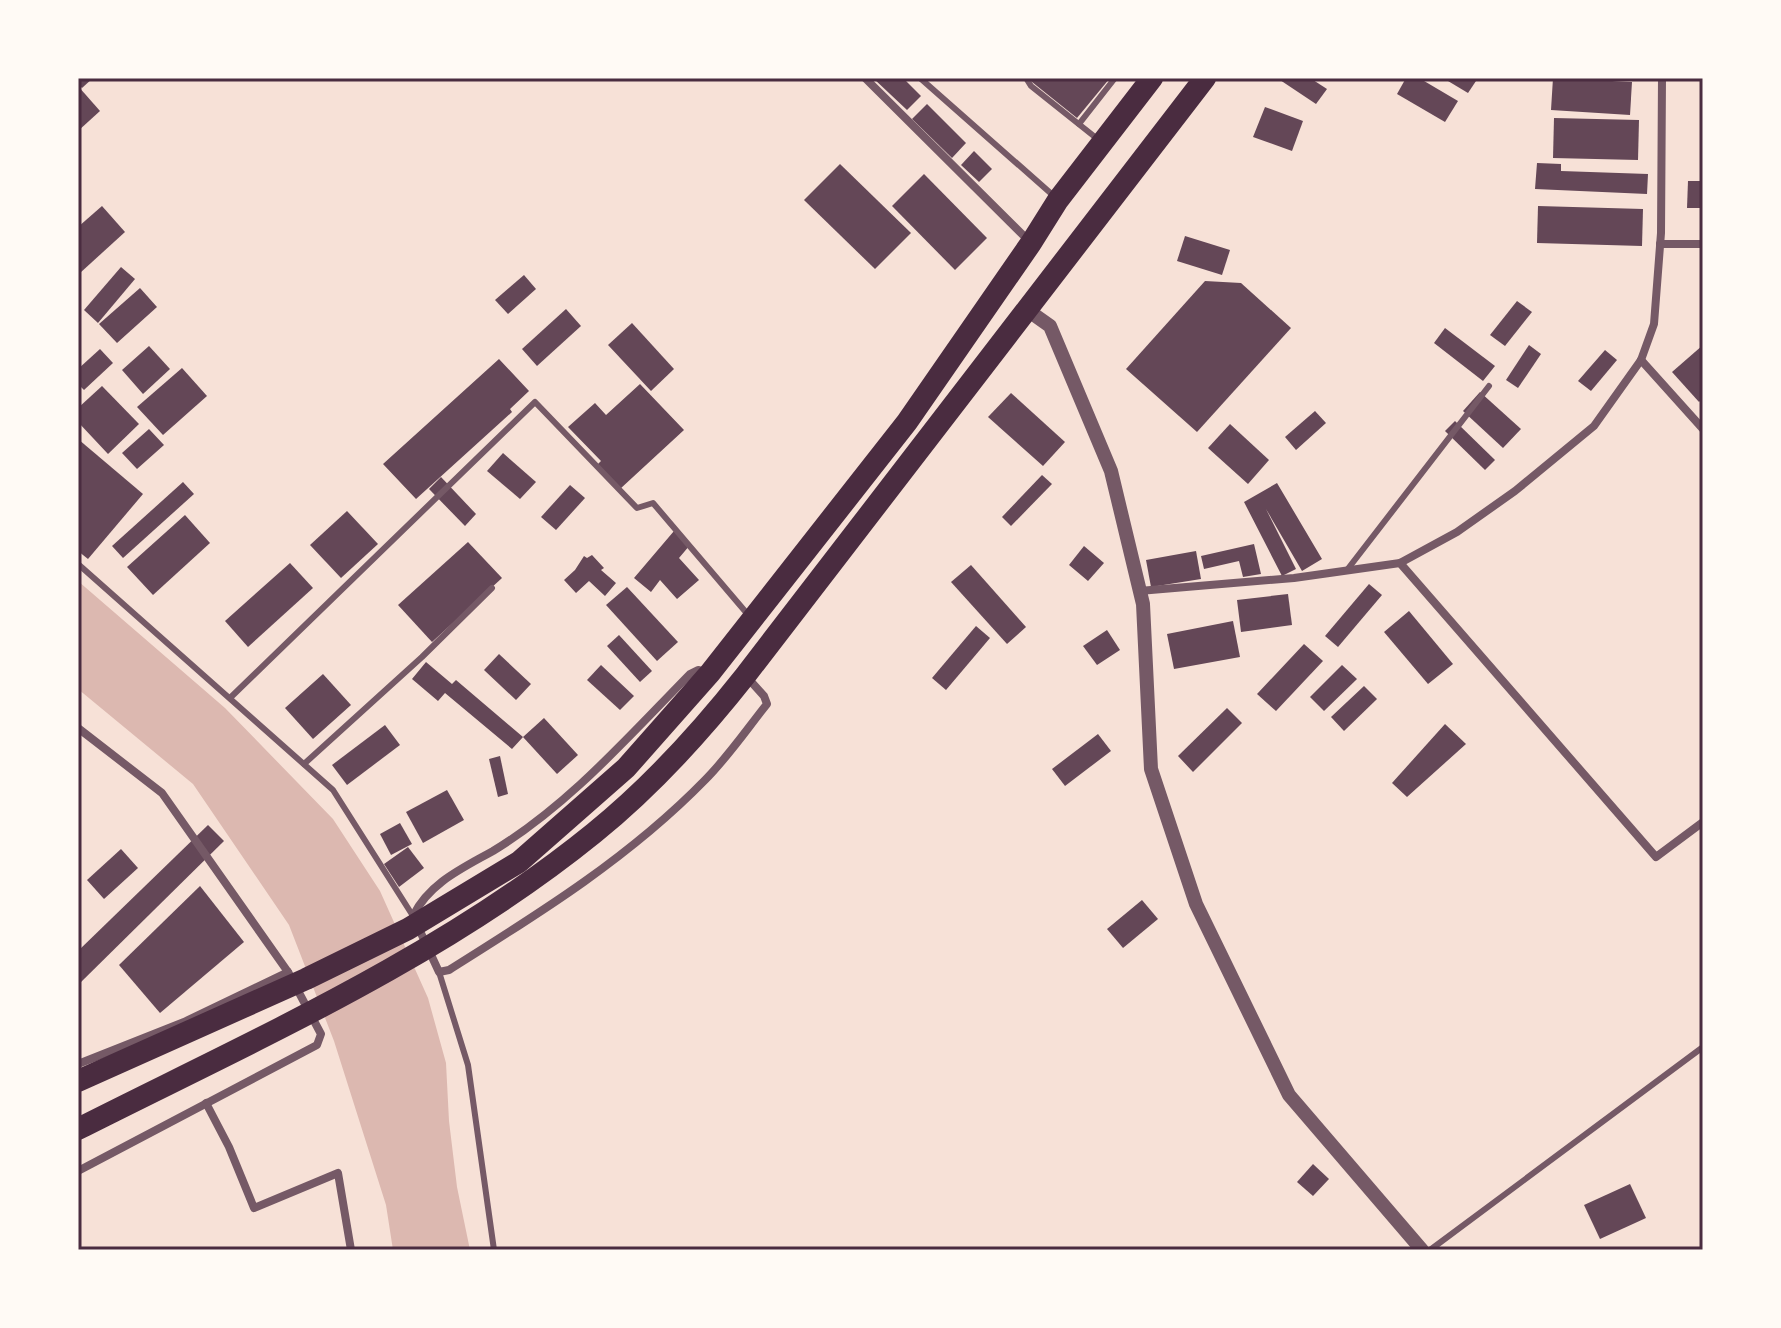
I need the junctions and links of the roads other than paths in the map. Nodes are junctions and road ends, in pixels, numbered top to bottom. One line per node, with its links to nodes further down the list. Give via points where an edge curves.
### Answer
1 (865, 78): 11 (street)
2 (920, 78): 10 (lane)
3 (1026, 78): 8 (lane)
4 (1115, 78): 8 (lane)
5 (1152, 78): 9 (highway)
6 (1205, 78): 14 (highway)
7 (1662, 78): 12 (street)
8 (1079, 124): 9 (lane)
9 (1102, 143): 10 (highway)
10 (1058, 200): 11 (highway)
11 (1031, 243): 23 (highway, via 907,422)
12 (1660, 244): 13 (street); 15 (street, via 1654,324)
13 (1703, 244)
14 (1026, 309): 22 (street, via 1050,326 1111,471); 25 (highway)
15 (1641, 360): 17 (street); 18 (street, via 1594,426 1457,532)
16 (1489, 386): 20 (lane)
17 (1703, 429)
18 (1400, 563): 20 (street); 29 (street, via 1656,857)
19 (78, 564): 26 (lane)
20 (1347, 570): 22 (street)
21 (492, 588): 28 (lane)
22 (1138, 591): 41 (street, via 1143,604 1151,769 1196,904 1289,1095)
23 (752, 620): 24 (highway); 26 (lane, via 653,503 637,508 535,402)
24 (710, 673): 30 (street, via 690,674 578,786 515,838 438,884); 35 (highway, via 626,768 519,862 408,929)
25 (745, 676): 32 (street, via 767,704 708,778 643,839 553,905); 37 (highway, via 643,789 593,833 494,905 417,954)
26 (230, 698): 28 (lane)
27 (78, 728): 31 (street, via 162,793)
28 (304, 764): 30 (lane, via 333,790)
29 (1703, 822)
30 (413, 916): 32 (street)
31 (288, 972): 34 (street, via 184,1022); 36 (street, via 321,1034 317,1045)
32 (439, 972): 40 (lane, via 468,1065)
33 (1703, 1047): 42 (lane)
34 (78, 1064)
35 (78, 1081)
36 (206, 1103): 38 (street); 39 (street, via 254,1208 338,1173)
37 (78, 1129)
38 (78, 1171)
39 (351, 1250)
40 (494, 1250)
41 (1422, 1250)
42 (1430, 1250)

